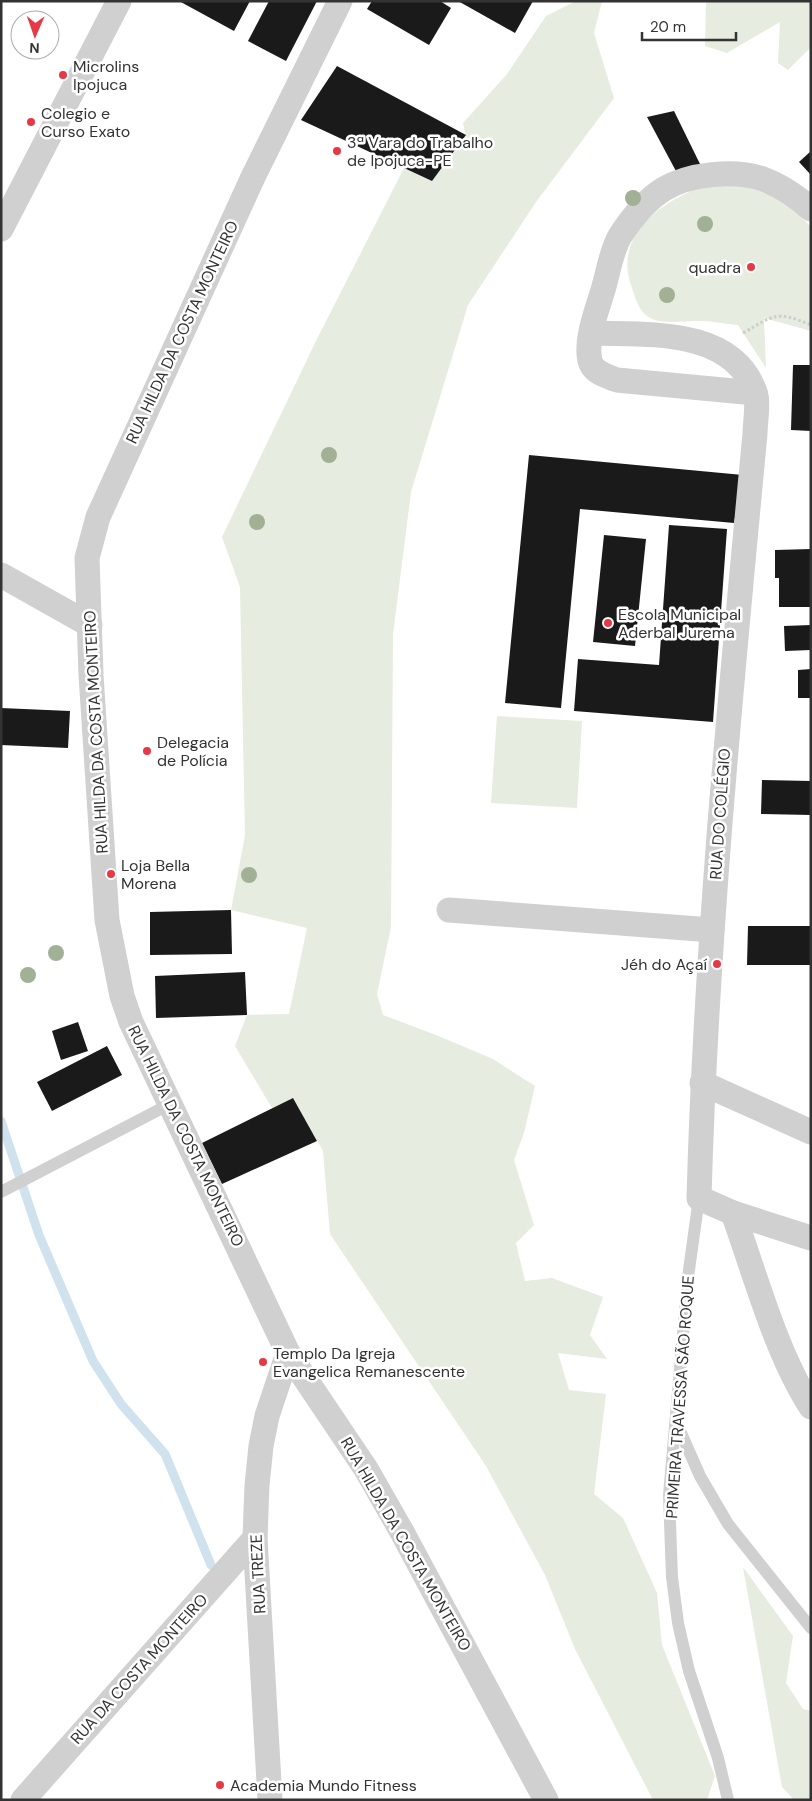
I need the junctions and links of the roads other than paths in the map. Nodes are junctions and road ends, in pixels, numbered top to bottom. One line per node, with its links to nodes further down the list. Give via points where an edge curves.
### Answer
1 (120, 1): 4 (street)
2 (340, 1): 8 (street, RUA HILDA DA COSTA MONTEIRO, via 253,177 98,517 87,558)
3 (811, 209): 5 (street, via 793,193 762,178 726,174 697,176 664,189 645,204 619,238)
4 (1, 229)
5 (592, 333): 6 (street, via 667,336 718,349 741,368); 6 (street, via 590,362 600,374 617,380)
6 (756, 393): 10 (street, RUA DO COLÉGIO)
7 (1, 575): 8 (street)
8 (90, 625): 12 (street, RUA HILDA DA COSTA MONTEIRO, via 107,920 122,996)
9 (449, 910): 10 (street)
10 (712, 930): 11 (street, RUA DO COLÉGIO)
11 (702, 1083): 13 (street); 15 (street, RUA DO COLÉGIO)
12 (170, 1104): 14 (lane); 18 (street, RUA HILDA DA COSTA MONTEIRO)
13 (811, 1132)
14 (2, 1192)
15 (699, 1198): 16 (street); 20 (lane, PRIMEIRA TRAVESSA SÃO ROQUE, via 688,1278)
16 (733, 1212): 17 (street); 19 (street, via 782,1349 798,1388)
17 (811, 1238)
18 (288, 1353): 21 (street, RUA TREZE, via 267,1416 261,1446); 25 (street, RUA HILDA DA COSTA MONTEIRO, via 361,1462 402,1532)
19 (811, 1407)
20 (677, 1424): 22 (lane, via 700,1476 728,1524); 26 (lane, PRIMEIRA TRAVESSA SÃO ROQUE, via 669,1495 674,1595 689,1671 718,1758)
21 (255, 1538): 23 (street, RUA DA COSTA MONTEIRO); 24 (street, RUA TREZE)
22 (811, 1628)
23 (23, 1800)
24 (270, 1800)
25 (546, 1800)
26 (728, 1800)

